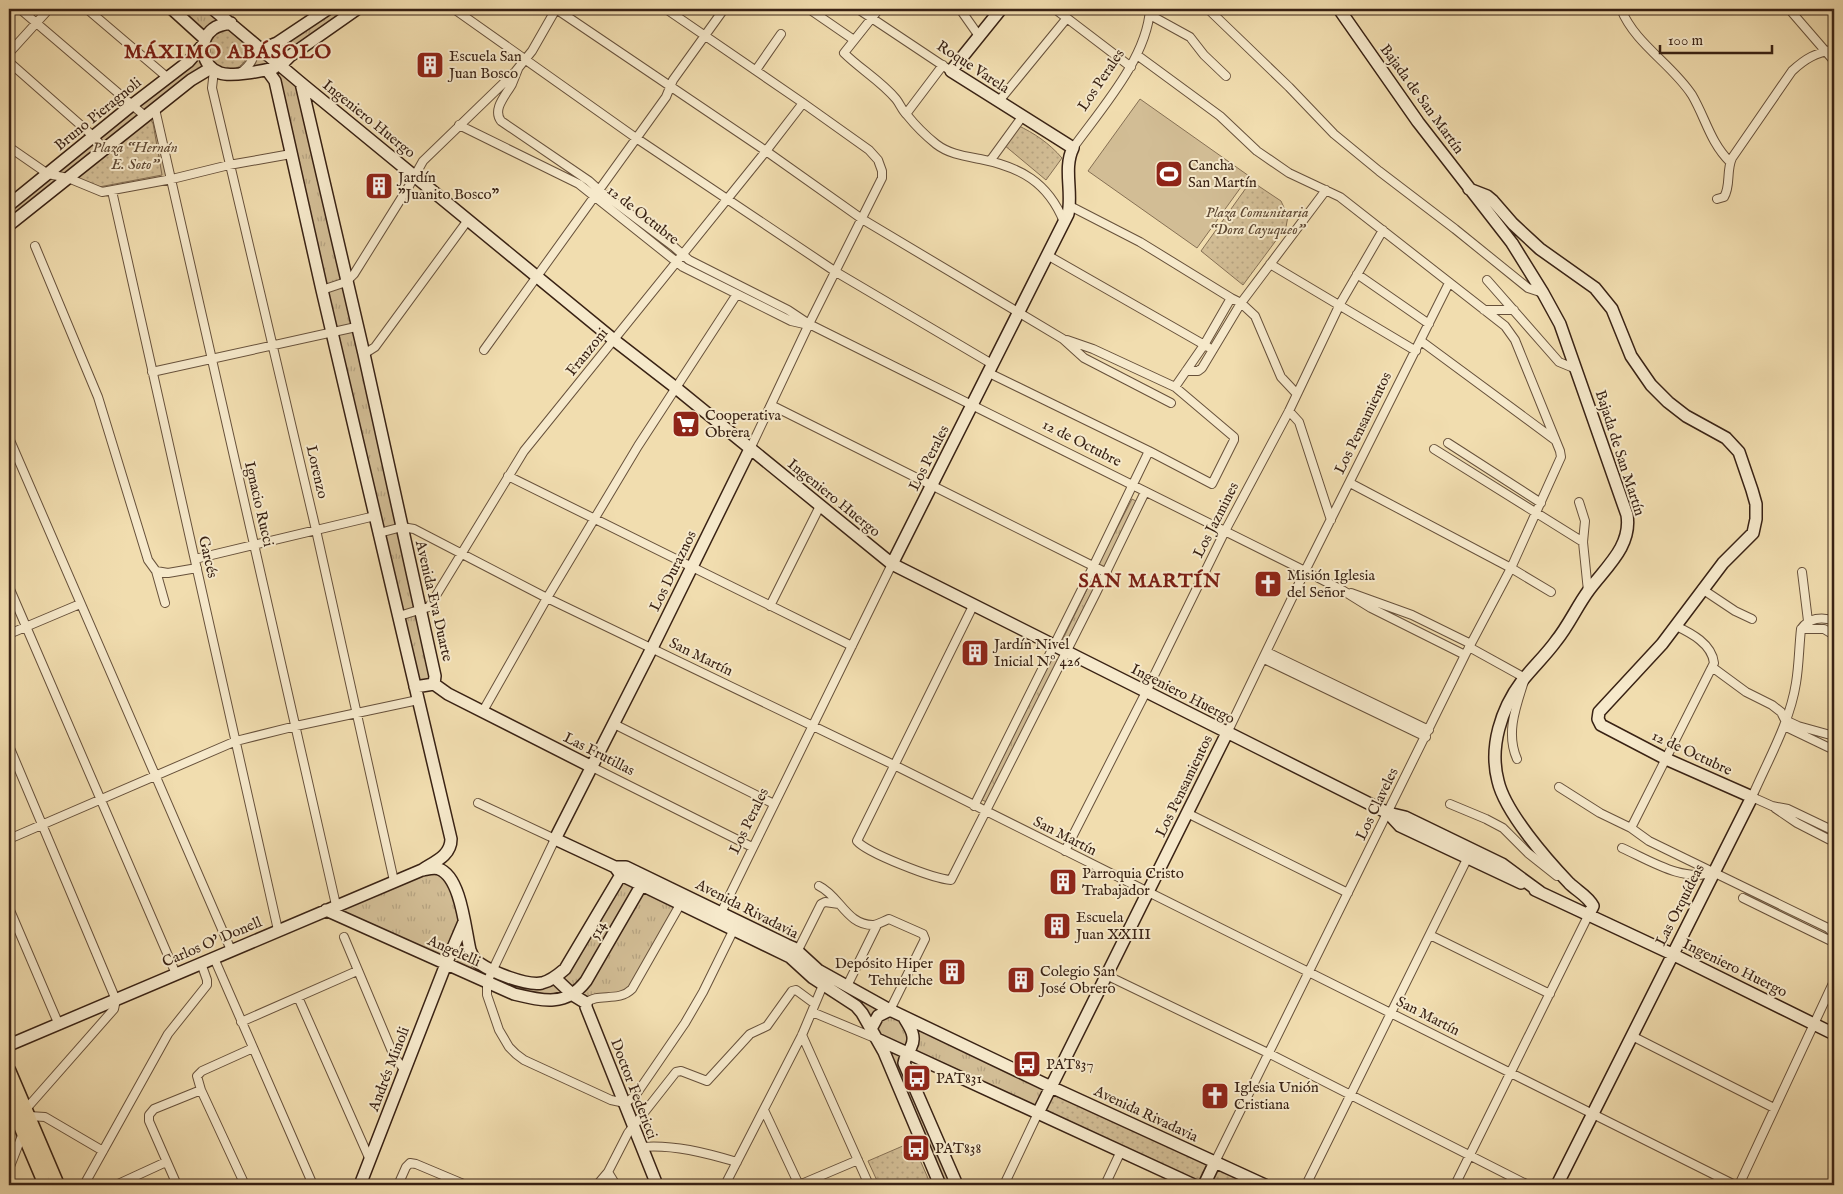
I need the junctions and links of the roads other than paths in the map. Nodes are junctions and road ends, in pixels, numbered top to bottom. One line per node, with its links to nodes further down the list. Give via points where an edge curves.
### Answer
1 (20, 9): 25 (street)
2 (49, 9): 25 (street)
3 (87, 9): 49 (street)
4 (172, 9): 31 (main road)
5 (213, 9): 26 (main road)
6 (326, 9): 32 (main road, via 277,43)
7 (357, 9): 40 (main road)
8 (454, 9): 37 (street)
9 (556, 9): 37 (street); 51 (street)
10 (666, 9): 28 (street)
11 (724, 9): 28 (street)
12 (809, 9): 30 (street)
13 (858, 9): 23 (street, Roque Varela)
14 (879, 9): 23 (street)
15 (960, 9): 29 (street)
16 (1001, 9): 29 (main road)
17 (1055, 9): 24 (street)
18 (1208, 9): 99 (street, via 1334,134 1528,288)
19 (1339, 9): 74 (main road, Bajada de San Martín)
20 (1621, 9): 68 (street, via 1634,32 1691,94 1715,145)
21 (1789, 9): 34 (street)
22 (1150, 12): 36 (street, Los Perales); 48 (street, via 1190,37)
23 (872, 18): 30 (street); 42 (street, Roque Varela)
24 (1067, 18): 41 (street); 52 (street)
25 (36, 23): 35 (street); 54 (street)
26 (231, 24): 31 (main road, via 212,30); 32 (main road)
27 (781, 34): 46 (street)
28 (706, 36): 46 (street); 51 (street)
29 (979, 36): 42 (main road)
30 (854, 40): 56 (street, via 844,53 883,86)
31 (204, 42): 43 (main road, via 203,54); 49 (main road, Bruno Pieragnoli, via 188,62)
32 (258, 45): 40 (main road, Ingeniero Huergo); 47 (street, via 248,68)
33 (1834, 49): 34 (street)
34 (1826, 51): 39 (street); 68 (street, via 1809,57 1792,71)
35 (9, 53)
36 (1137, 54): 41 (street, Los Perales); 75 (street, via 1220,116 1269,160)
37 (526, 59): 44 (street); 61 (street)
38 (9, 62): 60 (street)
39 (1834, 62)
40 (281, 65): 45 (main road); 50 (main road, Ingeniero Huergo)
41 (1131, 67): 63 (street, Los Perales)
42 (947, 68): 52 (main road, Roque Varela); 56 (street)
43 (213, 69): 47 (main road, via 227,75); 55 (main road, Bruno Pieragnoli, via 191,80); 69 (street, Lorenzo, via 212,88)
44 (518, 69): 59 (street); 77 (street, 12 de Octubre, via 500,104 498,113 501,121 589,181)
45 (267, 70): 47 (main road); 66 (main road, via 275,82)
46 (756, 70): 53 (street)
47 (240, 73)
48 (1226, 76)
49 (168, 78): 54 (main road, Bruno Pieragnoli)
50 (301, 83): 71 (main road, Ingeniero Huergo); 96 (main road, Avenida Eva Duarte)
51 (670, 87): 61 (street); 65 (street)
52 (999, 101): 58 (main road, Roque Varela)
53 (803, 102): 65 (street, Franzoni); 82 (street, Los Duraznos, via 875,155 882,178)
54 (132, 104): 57 (street); 60 (main road, Bruno Pieragnoli)
55 (155, 108): 57 (main road, Bruno Pieragnoli); 73 (street, Ignacio Rucci)
56 (906, 114): 67 (street, via 943,149)
57 (145, 116): 64 (main road, Bruno Pieragnoli)
58 (1022, 117): 63 (main road, Roque Varela); 67 (street)
59 (459, 125): 71 (street, via 423,160); 77 (street, 12 de Octubre)
60 (93, 136): 64 (street); 70 (main road, Bruno Pieragnoli)
61 (636, 138): 77 (street); 79 (street)
62 (9, 147): 70 (street)
63 (1073, 148): 81 (main road, Los Perales, via 1069,162)
64 (104, 149): 72 (main road, Bruno Pieragnoli)
65 (766, 151): 79 (street, Franzoni); 82 (street)
66 (291, 154): 69 (street); 98 (main road)
67 (990, 161): 84 (street, via 1022,172 1040,185 1051,196)
68 (1730, 162): 78 (street, via 1727,192)
69 (229, 165): 73 (street); 114 (street, Lorenzo)
70 (48, 174): 72 (street); 80 (main road, Bruno Pieragnoli)
71 (415, 176): 83 (main road, Ingeniero Huergo); 96 (street)
72 (68, 178): 76 (street, via 97,191); 85 (main road, Bruno Pieragnoli)
73 (172, 179): 76 (street); 120 (street, Ignacio Rucci)
74 (1469, 189): 99 (main road, Bajada de San Martín, via 1512,243); 168 (main road, via 1487,196 1540,249 1594,288 1612,309 1631,356 1652,385 1686,416 1726,438 1739,452 1756,504 1753,533 1722,563)
75 (1326, 190): 86 (street); 91 (street)
76 (112, 191): 124 (street, Garcés)
77 (598, 194): 88 (street, 12 de Octubre); 90 (street, 12 de Octubre); 94 (street)
78 (1717, 199)
79 (727, 200): 88 (street, Franzoni); 92 (street)
80 (9, 205)
81 (1070, 206): 84 (main road, Los Perales); 101 (street, via 1140,242)
82 (862, 219): 92 (street, Los Duraznos); 106 (street)
83 (468, 220): 94 (main road, Ingeniero Huergo); 119 (street, via 375,347)
84 (1064, 222): 89 (main road, Los Perales)
85 (9, 224)
86 (1383, 230): 93 (street, Los Jazmines); 97 (street)
87 (35, 246): 163 (street, via 98,397 148,560)
88 (682, 254): 90 (street, Franzoni); 107 (street, 12 de Octubre)
89 (1047, 255): 106 (main road, Los Perales); 115 (street)
90 (676, 261): 100 (street, 12 de Octubre); 112 (street, Franzoni)
91 (1270, 264): 102 (street); 103 (street)
92 (836, 272): 107 (street, Los Duraznos); 121 (street)
93 (1358, 274): 103 (street, Los Jazmines); 108 (street)
94 (537, 276): 112 (main road, Ingeniero Huergo); 116 (street)
95 (1487, 280): 105 (street)
96 (346, 282): 98 (street); 109 (main road, Avenida Eva Duarte)
97 (1449, 283): 104 (street); 108 (street, Los Pensamientos)
98 (322, 290): 110 (main road)
99 (1543, 293): 122 (main road, Bajada de San Martín, via 1560,324)
100 (737, 294): 107 (street, 12 de Octubre, via 791,321); 126 (street)
101 (1231, 298): 102 (street); 115 (street)
102 (1241, 303): 117 (street); 127 (street, via 1255,316 1281,376)
103 (1340, 304): 118 (street); 127 (street, Los Jazmines)
104 (1484, 310): 105 (street); 133 (street, via 1506,326 1515,340)
105 (1514, 310): 122 (street, via 1559,362)
106 (1018, 312): 111 (street); 121 (main road, Los Perales)
107 (809, 324): 129 (street, Los Duraznos); 130 (street, 12 de Octubre)
108 (1429, 324): 113 (street, Los Pensamientos)
109 (356, 327): 110 (street); 119 (main road, Avenida Eva Duarte)
110 (332, 332): 114 (street); 147 (main road)
111 (1063, 339): 125 (street, via 1093,349); 128 (street, via 1084,358)
112 (614, 340): 126 (main road, Ingeniero Huergo); 138 (street, Franzoni, via 524,451)
113 (1420, 341): 118 (street, Los Pensamientos); 133 (street)
114 (273, 345): 120 (street); 151 (street, Lorenzo)
115 (1204, 345): 117 (street); 123 (street)
116 (484, 350)
117 (1213, 350): 123 (street, via 1202,368)
118 (1416, 351): 139 (street, Los Pensamientos)
119 (364, 354): 150 (main road, Avenida Eva Duarte)
120 (212, 359): 124 (street); 155 (street, Ignacio Rucci)
121 (990, 368): 130 (main road, Los Perales); 136 (street)
122 (1576, 369): 170 (main road, Bajada de San Martín, via 1629,525 1622,547)
123 (1186, 371): 125 (street)
124 (152, 372): 157 (street, Garcés)
125 (1175, 387): 136 (street, via 1234,440 1212,484)
126 (676, 388): 135 (main road, Ingeniero Huergo); 148 (street)
127 (1296, 393): 131 (street, Los Jazmines)
128 (1171, 403)
129 (771, 405): 135 (street, Los Duraznos); 140 (street)
130 (972, 405): 140 (main road, Los Perales); 141 (street, 12 de Octubre)
131 (1289, 411): 149 (street, via 1299,422); 152 (street, Los Jazmines)
132 (9, 438): 174 (street)
133 (1557, 442): 144 (street, Los Claveles, via 1561,457)
134 (1448, 443): 137 (street)
135 (750, 449): 145 (main road, Ingeniero Huergo); 159 (main road, Los Duraznos)
136 (1149, 451): 141 (street)
137 (1470, 457): 144 (street); 146 (street, via 1437,451)
138 (508, 476): 148 (street); 156 (street, Franzoni)
139 (1350, 483): 149 (street, Los Pensamientos); 162 (street)
140 (932, 486): 158 (main road, Los Perales); 160 (street)
141 (1133, 486): 142 (street, 12 de Octubre); 160 (street)
142 (1145, 492): 152 (street, 12 de Octubre); 166 (street)
143 (1579, 502): 154 (street, via 1585,521)
144 (1541, 503): 146 (street, Los Claveles)
145 (820, 506): 158 (main road, Ingeniero Huergo); 175 (street)
146 (1537, 513): 154 (street); 162 (street, Los Claveles)
147 (375, 516): 151 (street); 153 (main road)
148 (594, 519): 159 (street); 172 (street)
149 (1331, 520): 164 (street, Los Pensamientos)
150 (402, 527): 153 (street); 156 (street, San Martín, via 414,529); 177 (main road, Avenida Eva Duarte)
151 (316, 530): 155 (street); 200 (street, Lorenzo)
152 (1225, 531): 164 (street, 12 de Octubre); 197 (street, Los Jazmines)
153 (379, 533): 178 (main road)
154 (1583, 542): 170 (street)
155 (254, 545): 157 (street); 204 (street, Ignacio Rucci)
156 (461, 553): 172 (street, San Martín); 177 (street, Franzoni, via 429,607)
157 (195, 559): 161 (street, Garcés)
158 (892, 564): 176 (main road, Ingeniero Huergo); 187 (street, Los Perales)
159 (692, 567): 175 (street); 189 (main road, Los Duraznos)
160 (1094, 567): 166 (street); 188 (street)
161 (197, 568): 163 (street, via 168,573); 208 (street, Garcés)
162 (1511, 568): 171 (street); 190 (street, Los Claveles)
163 (156, 571): 173 (street)
164 (1305, 571): 169 (street, 12 de Octubre); 192 (street, Los Pensamientos)
165 (1802, 572): 180 (street)
166 (1106, 573): 191 (street)
167 (9, 587): 183 (street)
168 (1702, 589): 179 (street); 182 (main road)
169 (1342, 590): 190 (street, 12 de Octubre, via 1371,608); 190 (street, 12 de Octubre, via 1412,615)
170 (1588, 591): 194 (main road, Bajada de San Martín, via 1564,630)
171 (1551, 592)
172 (547, 598): 189 (street, San Martín); 199 (street)
173 (165, 603)
174 (80, 604): 183 (street); 215 (street)
175 (770, 606): 187 (street)
176 (973, 606): 188 (main road, Ingeniero Huergo); 213 (street)
177 (421, 610): 178 (street); 195 (main road, Avenida Eva Duarte, via 436,676)
178 (399, 616): 196 (main road)
179 (1752, 619)
180 (1808, 621): 181 (street); 184 (street)
181 (1834, 621)
182 (1676, 626): 193 (street, via 1704,644 1713,657); 212 (main road, 12 de Octubre, via 1599,712 1598,719 1601,725)
183 (26, 627): 185 (street); 218 (street)
184 (1801, 629): 186 (street, via 1824,629); 201 (street, Las Orquídeas, via 1796,683)
185 (9, 634)
186 (1834, 635)
187 (852, 646): 203 (street, Los Perales)
188 (1054, 646): 191 (main road, Ingeniero Huergo); 222 (street)
189 (652, 648): 202 (main road, Los Duraznos); 203 (street, San Martín)
190 (1469, 649): 194 (street); 206 (street, Los Claveles)
191 (1067, 652): 197 (main road, Ingeniero Huergo); 224 (street)
192 (1265, 655): 205 (street, Los Pensamientos); 206 (street)
193 (1712, 667): 201 (street, via 1781,712); 212 (street)
194 (1525, 678): 211 (street, via 1511,734); 242 (main road, Bajada de San Martín, via 1511,698 1497,735 1498,781 1508,803 1534,842)
195 (434, 684): 196 (main road, Avenida Eva Duarte); 199 (main road, Las Frutillas)
196 (416, 687): 198 (main road)
197 (1146, 692): 205 (main road, Ingeniero Huergo); 235 (street, Los Jazmines)
198 (418, 700): 200 (street); 237 (main road, via 451,839 448,851)
199 (483, 711): 214 (main road, Las Frutillas)
200 (357, 714): 204 (street); 240 (street, Lorenzo)
201 (1785, 723): 207 (street); 210 (street); 217 (street, Las Orquídeas)
202 (614, 724): 214 (main road, Los Duraznos); 220 (street)
203 (812, 725): 213 (street, San Martín); 220 (street, Los Perales)
204 (296, 726): 208 (street); 253 (street, Ignacio Rucci)
205 (1227, 733): 225 (main road, Los Pensamientos); 226 (main road, Ingeniero Huergo)
206 (1428, 734): 226 (street, Los Claveles)
207 (1834, 736)
208 (236, 741): 215 (street); 259 (street, Garcés)
209 (9, 746): 227 (street)
210 (1834, 750)
211 (1517, 759)
212 (1666, 759): 217 (main road, 12 de Octubre); 228 (street)
213 (894, 765): 222 (street, San Martín); 224 (street, via 857,841 861,845 918,871 951,880)
214 (592, 767): 231 (main road, Los Duraznos); 233 (street, Las Frutillas)
215 (155, 775): 218 (street); 264 (street)
216 (1559, 786): 228 (street, via 1600,813)
217 (1752, 797): 223 (street, 12 de Octubre); 239 (main road, Las Orquídeas)
218 (100, 799): 227 (street); 273 (street)
219 (478, 803): 231 (street)
220 (774, 804): 233 (street, Los Perales)
221 (1450, 804): 242 (street, via 1503,828 1528,853)
222 (974, 806): 224 (street, San Martín)
223 (1772, 806): 229 (street, 12 de Octubre, via 1788,809); 232 (street, 12 de Octubre)
224 (987, 812): 235 (street, San Martín)
225 (1187, 813): 244 (main road, Los Pensamientos); 247 (street)
226 (1388, 814): 236 (main road, Ingeniero Huergo, via 1400,826); 245 (main road, Ingeniero Huergo, via 1405,817 1502,864); 247 (street, Los Claveles)
227 (43, 825): 230 (street); 283 (street)
228 (1631, 828): 239 (street, via 1649,841)
229 (1834, 831)
230 (9, 839)
231 (555, 839): 238 (main road, Avenida Rivadavia); 270 (street, Los Duraznos)
232 (1834, 842)
233 (752, 848): 255 (street, Los Perales)
234 (1622, 848): 239 (street, via 1695,876)
235 (1065, 852): 244 (street, San Martín)
236 (1468, 857): 245 (main road, Ingeniero Huergo); 261 (street)
237 (422, 870): 240 (main road, Carlos O' Donell); 256 (main road, Angelelli, via 436,868 450,876 457,888)
238 (620, 870): 241 (main road, Avenida Rivadavia); 275 (main road, 514, via 565,969)
239 (1713, 872): 260 (street, via 1828,928); 266 (main road, Las Orquídeas)
240 (394, 881): 253 (main road, Carlos O' Donell)
241 (644, 881): 246 (main road, Avenida Rivadavia); 249 (main road, 514); 255 (main road, Avenida Rivadavia)
242 (1570, 885): 254 (main road, Bajada de San Martín, via 1590,901)
243 (819, 886): 251 (street)
244 (1147, 892): 272 (street, San Martín); 274 (main road, Los Pensamientos)
245 (1540, 892): 254 (main road, Ingeniero Huergo)
246 (658, 893): 249 (main road); 250 (main road, Avenida Rivadavia)
247 (1348, 893): 272 (street, Los Claveles)
248 (1743, 898): 263 (street)
249 (632, 901): 281 (main road, 514, via 586,981)
250 (681, 903): 255 (main road, Avenida Rivadavia); 284 (street, via 632,989 623,996)
251 (839, 904): 257 (street, via 852,918); 265 (street, via 821,904)
252 (9, 908): 291 (street)
253 (331, 908): 259 (main road, Carlos O' Donell); 269 (main road, Angelelli)
254 (1591, 911): 266 (main road, Ingeniero Huergo); 280 (street)
255 (719, 917): 258 (main road, Avenida Rivadavia); 265 (main road, Avenida Rivadavia)
256 (464, 922): 269 (main road, Andrés Minoli); 270 (main road, Angelelli, via 473,958)
257 (876, 925): 279 (street); 286 (street, via 889,919 923,934 925,939)
258 (734, 929): 278 (main road, Avenida Rivadavia, via 790,957); 307 (street, via 686,1023 635,1096)
259 (278, 930): 264 (main road, Carlos O' Donell)
260 (1834, 934)
261 (1430, 935): 280 (street); 287 (street)
262 (344, 937): 271 (street)
263 (1834, 940)
264 (231, 950): 267 (main road, Carlos O' Donell)
265 (797, 952): 279 (main road, Avenida Rivadavia, via 818,970)
266 (1672, 954): 290 (main road, Ingeniero Huergo); 295 (main road, Las Orquídeas)
267 (214, 958): 268 (main road, Carlos O' Donell); 289 (street)
268 (200, 964): 273 (main road, Carlos O' Donell); 316 (street, via 207,985 168,1034)
269 (446, 964): 277 (main road, Angelelli); 301 (main road, Andrés Minoli)
270 (492, 969): 275 (main road, Angelelli, via 529,983); 277 (street, Los Duraznos)
271 (357, 971): 282 (street); 301 (street, via 394,1056)
272 (1308, 972): 287 (street, San Martín); 299 (street, Los Claveles)
273 (176, 974): 283 (main road, Carlos O' Donell)
274 (1106, 975): 299 (street); 303 (main road, Los Pensamientos)
275 (555, 978): 281 (main road)
276 (1834, 981): 290 (street)
277 (487, 982): 281 (main road, Angelelli, via 514,994 547,1000); 307 (street, via 487,995 499,1030 516,1054 611,1100)
278 (823, 985): 285 (street); 292 (main road, Avenida Rivadavia, via 856,1006)
279 (847, 986): 286 (main road, Avenida Rivadavia)
280 (1550, 994): 302 (street)
281 (573, 995): 284 (main road)
282 (298, 997): 289 (street); 319 (street)
283 (116, 1000): 291 (main road, Carlos O' Donell); 310 (street, via 114,1009)
284 (586, 1002): 307 (main road, Doctor Federicci)
285 (814, 1008): 292 (street); 294 (street); 313 (street, via 796,990 792,990 767,1026 750,1034 706,1081 676,1072)
286 (890, 1010): 288 (main road, Avenida Rivadavia); 292 (main road, via 878,1016)
287 (1391, 1012): 302 (street, San Martín); 305 (street)
288 (903, 1016): 298 (main road, via 913,1032); 303 (main road, Avenida Rivadavia)
289 (241, 1022): 297 (street)
290 (1815, 1024): 293 (main road, Ingeniero Huergo); 308 (street)
291 (59, 1025): 296 (main road, Carlos O' Donell)
292 (874, 1034): 298 (main road); 342 (main road, Avenida Rivadavia)
293 (1834, 1034)
294 (802, 1035): 309 (street); 320 (street)
295 (1632, 1036): 308 (street); 312 (main road, Las Orquídeas)
296 (10, 1048)
297 (253, 1048): 304 (street, via 202,1070 197,1076); 333 (street)
298 (908, 1053): 311 (main road); 343 (main road, via 904,1063)
299 (1268, 1053): 305 (street); 323 (street, Los Claveles)
300 (9, 1070): 310 (main road)
301 (405, 1071): 319 (main road, Andrés Minoli)
302 (1510, 1074): 312 (street, San Martín); 318 (street)
303 (1051, 1087): 311 (main road, Los Pensamientos); 323 (main road, Avenida Rivadavia)
304 (201, 1090): 321 (street, via 149,1115 148,1121); 332 (street)
305 (1351, 1094): 318 (street); 349 (street)
306 (9, 1100): 314 (main road)
307 (626, 1103): 313 (main road, Doctor Federicci)
308 (1774, 1108): 354 (street)
309 (764, 1110): 322 (street); 340 (street)
310 (28, 1112): 316 (street, via 45,1117); 328 (main road)
311 (1038, 1113): 317 (main road); 344 (street)
312 (1592, 1115): 352 (main road, Las Orquídeas); 353 (street, San Martín)
313 (633, 1126): 315 (main road, Doctor Federicci); 325 (street)
314 (23, 1133): 324 (street); 327 (main road)
315 (641, 1147): 322 (street, via 693,1151); 338 (main road, Doctor Federicci)
316 (103, 1151): 329 (street)
317 (1121, 1151): 345 (street); 346 (main road)
318 (1470, 1154): 350 (street); 351 (street)
319 (370, 1160): 326 (main road, Andrés Minoli)
320 (858, 1160): 340 (street); 341 (street)
321 (166, 1162): 330 (street); 331 (street)
322 (737, 1162): 339 (street)
323 (1215, 1162): 347 (main road); 348 (main road, Avenida Rivadavia)
324 (9, 1169)
325 (608, 1172): 336 (street); 337 (street)
326 (358, 1184)
327 (45, 1185)
328 (58, 1185)
329 (84, 1185)
330 (116, 1185)
331 (177, 1185)
332 (245, 1185)
333 (314, 1185)
334 (398, 1185): 335 (street, via 410,1163)
335 (466, 1185)
336 (597, 1185)
337 (616, 1185)
338 (657, 1185)
339 (725, 1185)
340 (799, 1185)
341 (869, 1185)
342 (940, 1185)
343 (957, 1185)
344 (1004, 1185)
345 (1106, 1185)
346 (1194, 1185)
347 (1204, 1185)
348 (1266, 1185)
349 (1306, 1185)
350 (1454, 1185)
351 (1528, 1185)
352 (1557, 1185)
353 (1734, 1185)
354 (1740, 1185)

